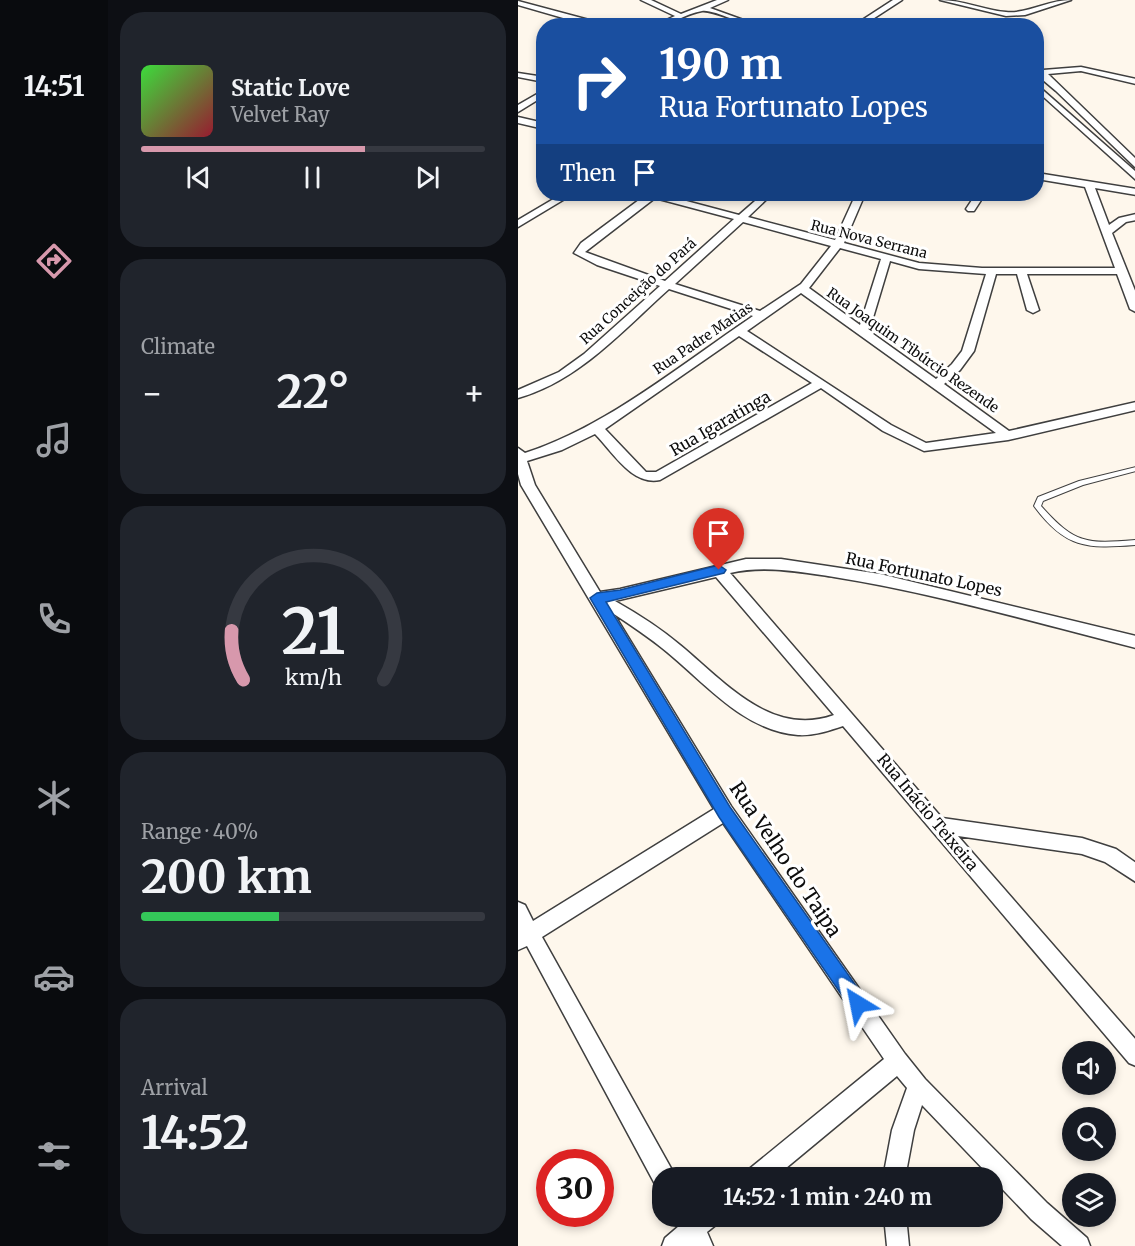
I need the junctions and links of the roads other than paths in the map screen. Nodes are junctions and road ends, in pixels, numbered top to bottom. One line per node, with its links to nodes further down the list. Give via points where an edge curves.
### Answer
1 (645, 0): 10 (street)
2 (724, 0): 7 (street)
3 (898, 0): 14 (street)
4 (944, 0): 8 (street)
5 (1067, 0): 9 (street)
6 (518, 3): 11 (street)
7 (703, 8): 10 (street); 13 (street)
8 (992, 12): 9 (street); 15 (street)
9 (1006, 14): 16 (street)
10 (680, 16): 12 (street)
11 (572, 18)
12 (675, 18)
13 (734, 18)
14 (869, 18)
15 (993, 18)
16 (1007, 18)
17 (1044, 72): 21 (street, via 1081,69)
18 (518, 75): 20 (street)
19 (1044, 77): 22 (street)
20 (536, 78)
21 (1136, 82)
22 (1064, 93): 23 (street); 28 (street)
23 (1045, 95): 30 (street)
24 (536, 97): 25 (street)
25 (518, 109)
26 (518, 120): 27 (street)
27 (536, 124)
28 (1136, 165)
29 (1044, 177): 31 (street)
30 (1136, 177)
31 (1089, 185): 32 (street); 43 (street)
32 (1136, 192)
33 (556, 201): 42 (street)
34 (643, 201): 49 (street, via 585,244 579,253)
35 (678, 201): 41 (street, Rua Nova Serrana)
36 (760, 201): 41 (street, Rua Conceição do Pará)
37 (858, 201): 44 (street, Rua Padre Matias)
38 (976, 201): 39 (street)
39 (971, 209)
40 (1136, 217): 43 (street, via 1123,220)
41 (740, 218): 44 (street, Rua Nova Serrana); 49 (street, Rua Conceição do Pará)
42 (518, 224)
43 (1107, 232): 48 (street)
44 (838, 245): 45 (street, Rua Nova Serrana); 50 (street, Rua Padre Matias)
45 (886, 258): 46 (street, Rua Nova Serrana, via 937,269); 55 (street)
46 (992, 270): 47 (street, Rua Nova Serrana); 57 (street, via 968,351)
47 (1021, 271): 48 (street, Rua Nova Serrana); 52 (street)
48 (1121, 271): 51 (street)
49 (666, 284): 53 (street); 58 (street, Rua Conceição do Pará, via 563,375)
50 (801, 288): 53 (street, Rua Padre Matias); 55 (street, Rua Joaquim Tibúrcio Rezende)
51 (1135, 305)
52 (1033, 310)
53 (763, 316): 54 (street, Rua Padre Matias)
54 (739, 332): 56 (street); 60 (street, Rua Padre Matias)
55 (863, 332): 57 (street, Rua Joaquim Tibúrcio Rezende)
56 (821, 383): 60 (street, Rua Igaratinga, via 660,476 641,475); 61 (street, via 887,428 924,447)
57 (936, 385): 61 (street, Rua Joaquim Tibúrcio Rezende)
58 (518, 394)
59 (1136, 405): 61 (street)
60 (597, 428): 62 (street, Rua Padre Matias, via 557,447)
61 (1008, 436)
62 (519, 456): 64 (street, Rua Velho do Taipa)
63 (1136, 469): 65 (lane, via 1081,483 1040,499 1037,506 1066,536 1087,545)
64 (523, 485): 67 (street, Rua Velho do Taipa)
65 (1136, 542)
66 (719, 570): 67 (street, Rua Fortunato Lopes); 68 (street, Rua Fortunato Lopes, via 746,564 781,564 881,579); 69 (street, Rua Inácio Teixeira)
67 (597, 598): 69 (street, via 624,613 722,690 762,716 790,727 823,727); 70 (street, Rua Velho do Taipa)
68 (1136, 642)
69 (846, 717): 71 (street, Rua Inácio Teixeira)
70 (725, 812): 74 (street); 76 (street, Rua Velho do Taipa)
71 (938, 825): 72 (street, via 1082,846 1110,855); 75 (street, Rua Inácio Teixeira)
72 (1136, 874)
73 (518, 911): 74 (street)
74 (524, 937): 78 (street)
75 (1136, 1056)
76 (898, 1061): 77 (street, Rua Velho do Taipa); 79 (street)
77 (918, 1086): 80 (street); 85 (street, Rua Velho do Taipa, via 1039,1211)
78 (658, 1167)
79 (769, 1167)
80 (896, 1167)
81 (697, 1227): 83 (street)
82 (896, 1227): 84 (street)
83 (673, 1246)
84 (898, 1246)
85 (1079, 1246)

